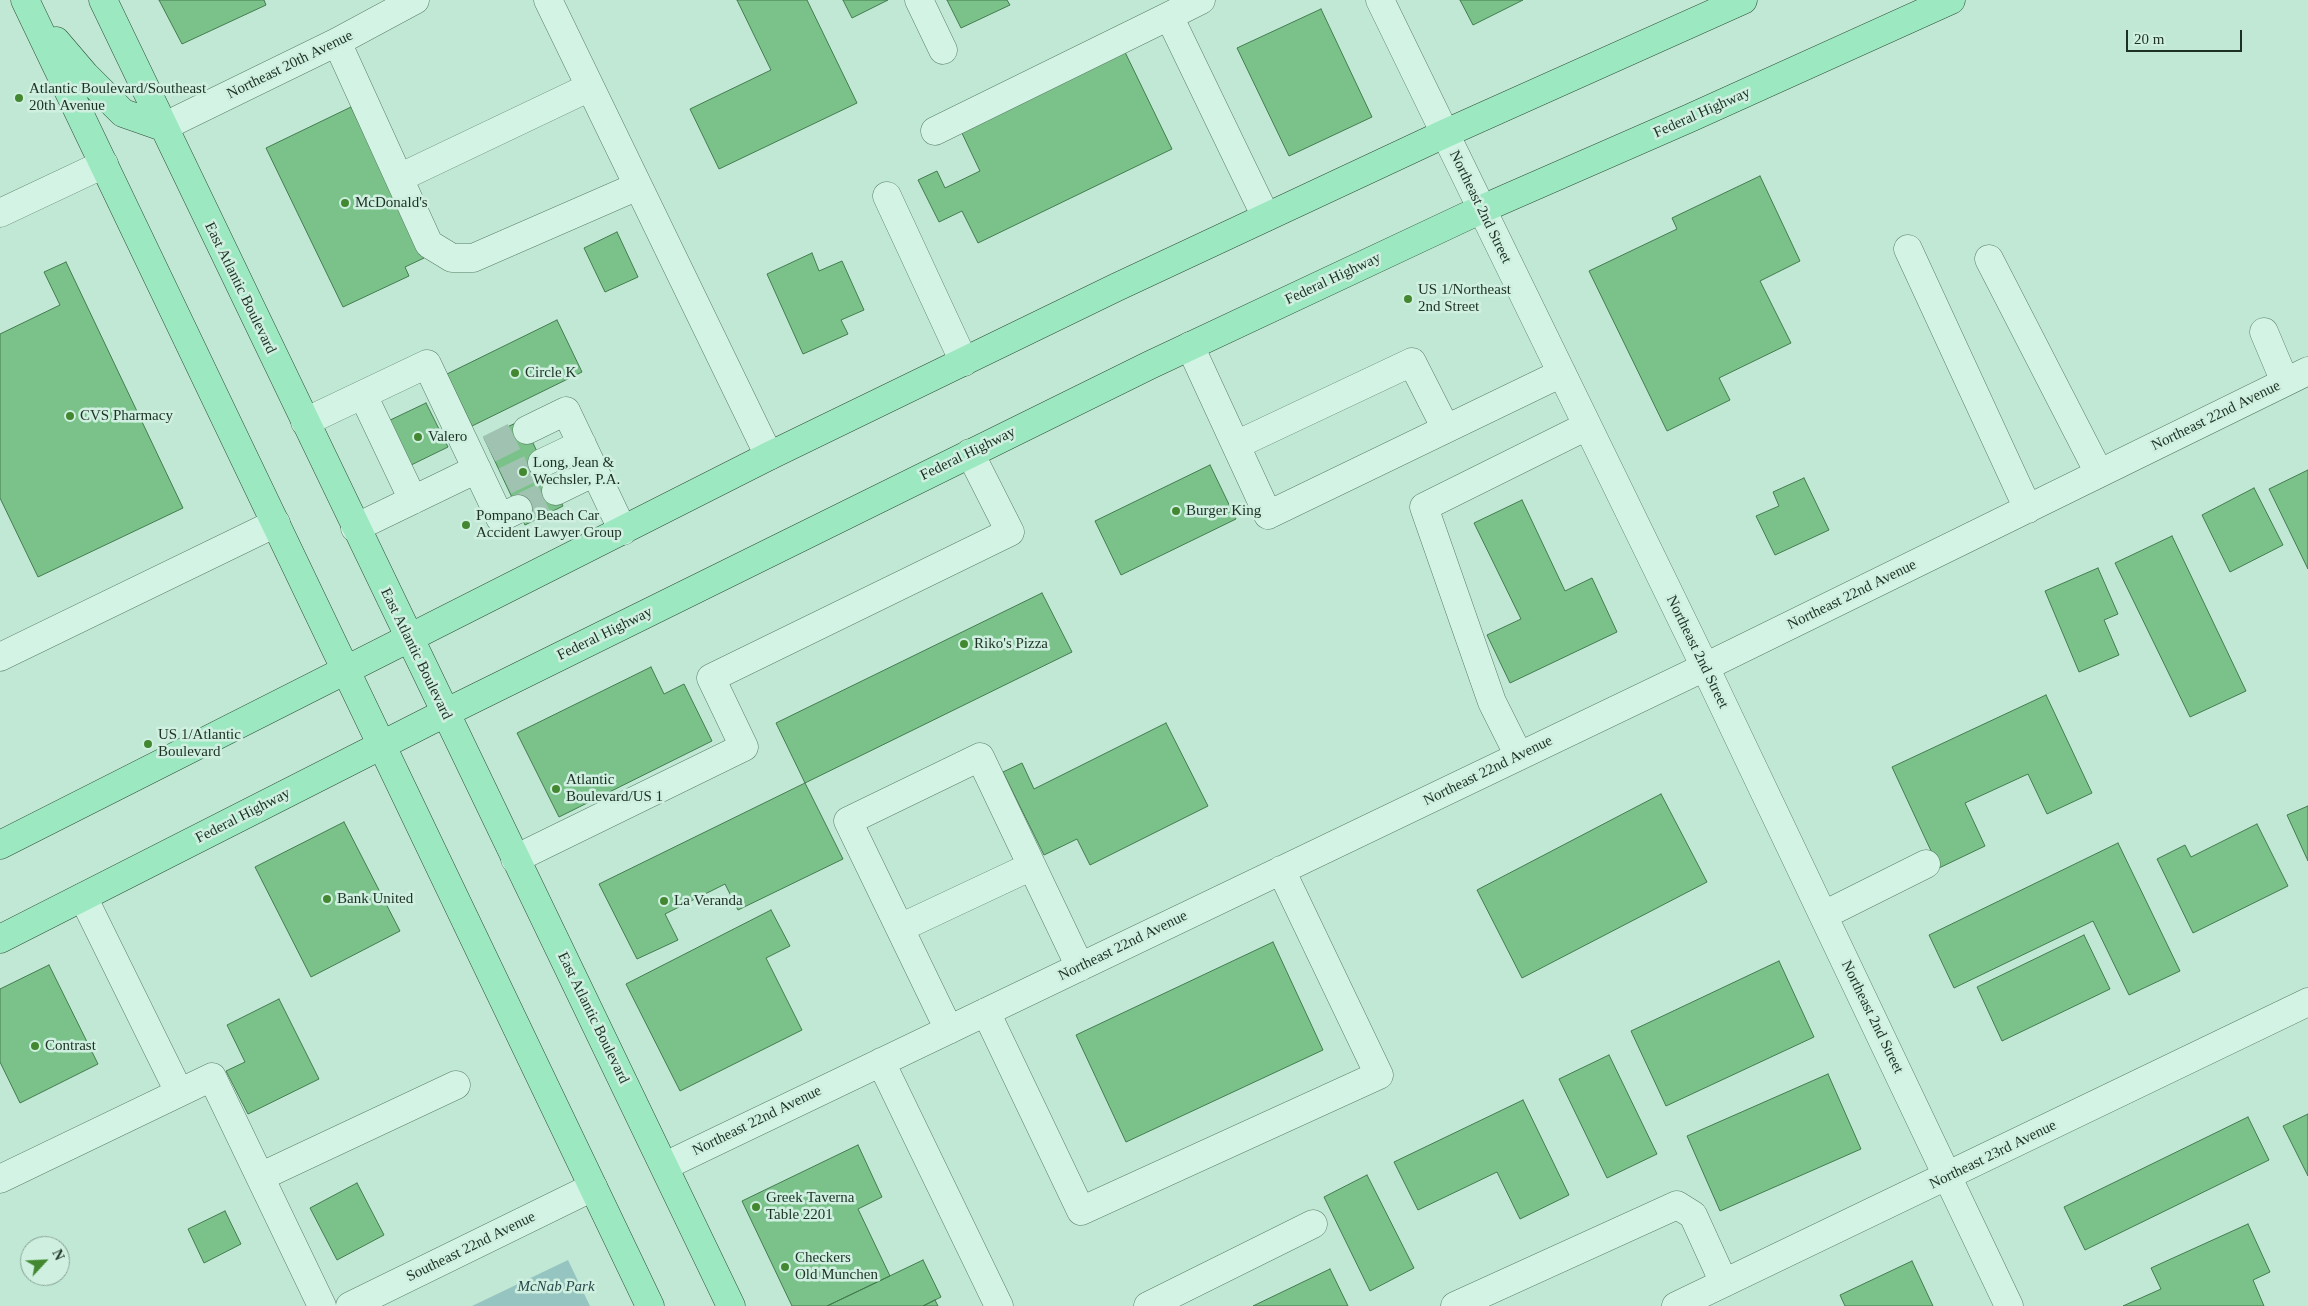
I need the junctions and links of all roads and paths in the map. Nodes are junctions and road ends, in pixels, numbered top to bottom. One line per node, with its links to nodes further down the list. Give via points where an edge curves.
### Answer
1 (102, 0): 14 (main road, East Atlantic Boulevard)
2 (415, 0): 11 (street, Northeast 20th Avenue)
3 (548, 0): 13 (street)
4 (920, 0): 12 (street)
5 (1201, 0): 10 (street)
6 (1380, 0): 16 (street, Northeast 2nd Street)
7 (1743, 0): 16 (main road)
8 (1951, 0): 21 (main road, Federal Highway)
9 (27, 5): 14 (main road, via 84,75 123,113); 17 (main road)
10 (1169, 16): 15 (street); 23 (street)
11 (337, 42): 14 (street, Northeast 20th Avenue); 18 (street)
12 (943, 50)
13 (590, 87): 18 (street); 19 (street)
14 (163, 127): 32 (main road, East Atlantic Boulevard)
15 (935, 131)
16 (1444, 134): 21 (street, Northeast 2nd Street); 23 (main road)
17 (104, 164): 22 (street); 48 (main road)
18 (399, 178): 19 (street, via 429,244 452,258 473,258)
19 (638, 186): 39 (street)
20 (887, 196): 28 (street)
21 (1482, 209): 27 (main road, Federal Highway); 29 (street, Northeast 2nd Street)
22 (0, 213)
23 (1266, 217): 28 (main road)
24 (1908, 249): 46 (street)
25 (1989, 259): 43 (street)
26 (2264, 332): 30 (street)
27 (1190, 346): 37 (street); 38 (main road, Federal Highway)
28 (964, 362): 39 (main road)
29 (1562, 373): 33 (street, Northeast 2nd Street); 34 (street)
30 (2297, 377): 43 (street, Northeast 22nd Avenue)
31 (363, 395): 32 (street); 41 (street, via 427,364); 45 (street)
32 (305, 422): 49 (main road, East Atlantic Boulevard)
33 (1588, 426): 53 (street, Northeast 2nd Street); 57 (street, via 1424,507 1492,702)
34 (1446, 429): 37 (street, via 1412,362); 37 (street, via 1268,515)
35 (527, 430): 36 (street, via 566,412)
36 (582, 444): 40 (street); 42 (street)
37 (1236, 445)
38 (970, 453): 55 (main road, Federal Highway); 59 (street, via 1010,532 711,678 744,747)
39 (769, 456): 50 (main road)
40 (542, 463)
41 (486, 469): 45 (street); 47 (street, via 500,518)
42 (595, 472): 44 (street); 50 (street)
43 (2099, 474): 46 (street, Northeast 22nd Avenue)
44 (556, 491)
45 (413, 500): 49 (street)
46 (2028, 508): 53 (street, Northeast 22nd Avenue)
47 (518, 510)
48 (276, 523): 52 (street); 54 (main road)
49 (355, 528): 51 (main road, East Atlantic Boulevard)
50 (623, 531): 51 (main road)
51 (409, 640): 54 (main road); 55 (main road, East Atlantic Boulevard)
52 (0, 657)
53 (1705, 667): 57 (street, Northeast 22nd Avenue); 64 (street, Northeast 2nd Street)
54 (346, 672): 56 (main road); 58 (main road)
55 (444, 713): 56 (main road, Federal Highway); 59 (main road, East Atlantic Boulevard)
56 (381, 745): 63 (main road, Federal Highway); 78 (main road)
57 (1519, 756): 62 (street, Northeast 22nd Avenue)
58 (0, 846)
59 (515, 858): 74 (main road, East Atlantic Boulevard)
60 (1926, 864): 64 (street)
61 (1032, 866): 65 (street); 65 (street, via 980,757 848,821); 67 (street)
62 (1281, 870): 67 (street, Northeast 22nd Avenue); 69 (street, via 1379,1075 1081,1211)
63 (83, 897): 66 (main road, Federal Highway); 73 (street)
64 (1824, 915): 76 (street, Northeast 2nd Street)
65 (900, 928): 70 (street)
66 (0, 939)
67 (1080, 967): 69 (street, Northeast 22nd Avenue)
68 (2308, 1002): 76 (street, Northeast 23rd Avenue)
69 (986, 1012): 70 (street, Northeast 22nd Avenue)
70 (949, 1030): 71 (street, Northeast 22nd Avenue)
71 (881, 1062): 74 (street, Northeast 22nd Avenue); 85 (street)
72 (456, 1085): 75 (street)
73 (179, 1092): 75 (street, via 212,1077); 77 (street)
74 (665, 1166): 84 (main road, East Atlantic Boulevard)
75 (260, 1177): 81 (street)
76 (1948, 1177): 80 (street, Northeast 23rd Avenue); 89 (street, Northeast 2nd Street)
77 (0, 1179)
78 (593, 1187): 82 (street, Southeast 22nd Avenue); 83 (main road)
79 (1313, 1224): 86 (street)
80 (1724, 1283): 87 (street, via 1692,1215 1677,1205); 88 (street, Northeast 23rd Avenue)
81 (322, 1306)
82 (350, 1306)
83 (650, 1306)
84 (731, 1306)
85 (999, 1306)
86 (1148, 1306)
87 (1455, 1306)
88 (1676, 1306)
89 (2009, 1306)

